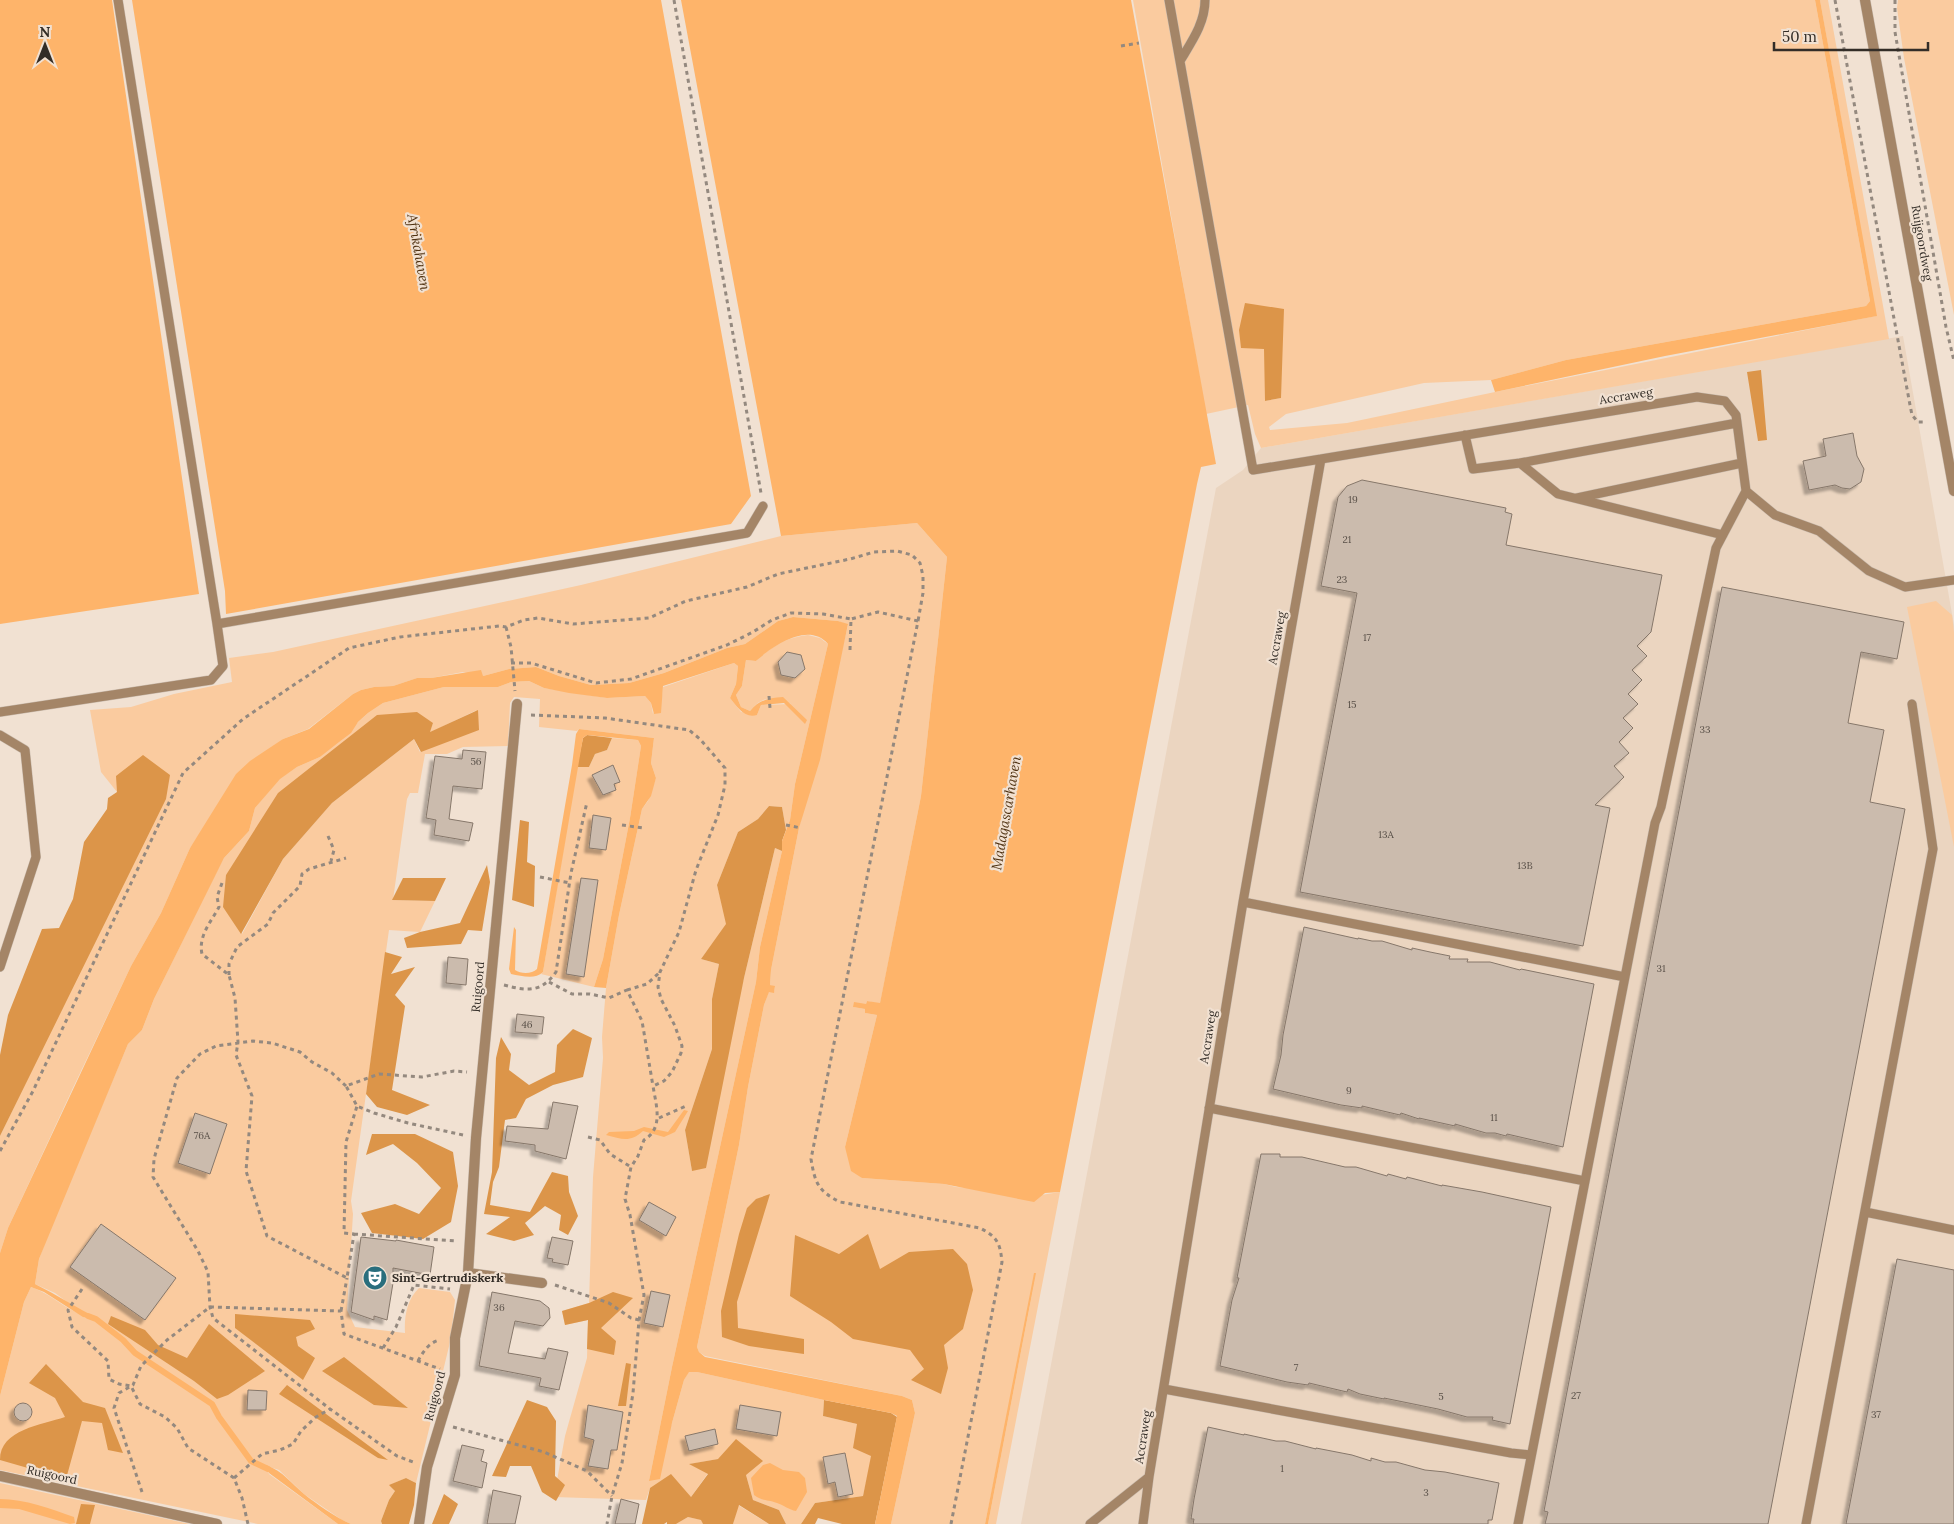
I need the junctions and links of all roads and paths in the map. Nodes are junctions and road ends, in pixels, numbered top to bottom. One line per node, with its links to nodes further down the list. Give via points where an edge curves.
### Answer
1 (118, 0): 26 (lane)
2 (674, 0): 21 (path)
3 (1170, 0): 10 (lane)
4 (1205, 0): 10 (lane, via 1198,30)
5 (1835, 0): 12 (path, via 1912,415 1918,422)
6 (1865, 0): 12 (street, Ruijgoordweg)
7 (1895, 0): 11 (path, via 1895,32)
8 (1139, 44): 9 (path)
9 (1121, 46)
10 (1180, 60): 15 (lane, via 1253,470)
11 (1954, 361)
12 (1941, 420): 19 (street, Ruijgoordweg)
13 (1737, 423): 14 (lane, Accraweg, via 1736,415 1725,401 1697,397); 16 (lane); 17 (lane, Accraweg)
14 (1465, 436): 15 (lane, Accraweg); 16 (lane, via 1473,469)
15 (1321, 459): 48 (lane, Accraweg)
16 (1520, 463): 20 (lane, via 1558,494)
17 (1742, 463): 18 (lane, Accraweg); 20 (lane)
18 (1746, 491): 22 (lane); 23 (lane, via 1775,515 1819,531 1870,571 1905,586)
19 (1954, 491)
20 (1574, 498): 22 (lane)
21 (764, 506): 26 (lane, via 747,533)
22 (1723, 535): 52 (lane, via 1716,548 1655,823)
23 (1954, 580)
24 (851, 619): 25 (path, via 878,612); 28 (path); 29 (path, via 791,613 727,644 631,679 596,683 531,663)
25 (918, 621): 27 (path, via 924,576 920,563 912,555 897,551 874,552 778,574 747,586 686,601 648,618 573,624 538,618); 100 (path, via 811,1159 814,1177 825,1194 840,1202 980,1228 993,1235 1001,1247 1002,1262)
26 (217, 624): 35 (lane, via 223,666 211,680)
27 (506, 628): 29 (path); 66 (path, via 498,626 400,637 348,648 243,719 183,774 33,1091)
28 (850, 650)
29 (511, 663): 30 (path)
30 (515, 691)
31 (769, 696): 33 (path)
32 (1912, 704): 69 (lane, via 1933,849)
33 (770, 708)
34 (516, 709): 50 (path, via 689,730 725,768 718,816 696,870 679,932); 53 (street, Ruigoord)
35 (0, 712)
36 (0, 735): 49 (lane, via 25,750 36,857)
37 (587, 802): 47 (path)
38 (622, 825): 40 (path)
39 (786, 825): 41 (path)
40 (643, 828)
41 (801, 828)
42 (328, 836): 44 (path, via 334,850)
43 (346, 858): 44 (path)
44 (331, 861): 51 (path, via 302,874 300,886 268,924 237,947 229,964)
45 (540, 877): 47 (path)
46 (222, 883): 51 (path, via 217,897 219,907 203,933 200,946 202,954)
47 (570, 883): 54 (path, via 556,972)
48 (1243, 902): 52 (lane); 62 (lane, Accraweg)
49 (0, 967)
50 (660, 972): 55 (path, via 647,984); 59 (path, via 658,987 661,999 682,1046 672,1072)
51 (229, 976): 56 (path, via 236,998)
52 (1625, 977): 68 (lane)
53 (491, 982): 54 (path, via 527,991); 57 (street, Ruigoord)
54 (549, 982): 55 (path, via 572,994 609,998)
55 (627, 990): 59 (path, via 642,1022)
56 (238, 1042): 58 (path, via 272,1043 300,1052); 74 (path, via 236,1055 252,1096 246,1171 267,1236); 78 (path, via 216,1046 200,1054 177,1078 154,1159 153,1177 208,1272)
57 (482, 1072): 58 (path, via 454,1071 422,1077 379,1074); 65 (street, Ruigoord)
58 (346, 1086): 60 (path)
59 (653, 1086): 63 (path)
60 (357, 1106): 65 (path, via 408,1123); 71 (path, via 346,1142 344,1233)
61 (686, 1106): 63 (path)
62 (1210, 1108): 68 (lane); 86 (lane, Accraweg)
63 (658, 1118): 67 (path)
64 (588, 1137): 67 (path, via 600,1140 610,1154)
65 (476, 1138): 72 (street, Ruigoord)
66 (0, 1151)
67 (631, 1167): 80 (path, via 625,1198 643,1281)
68 (1585, 1181): 89 (lane)
69 (1865, 1212): 70 (lane); 104 (lane)
70 (1954, 1230)
71 (354, 1234): 72 (path); 74 (path)
72 (470, 1242): 73 (street, Ruigoord)
73 (468, 1273): 75 (street); 77 (street, Ruigoord)
74 (347, 1278): 79 (path)
75 (542, 1283): 80 (path, via 609,1303)
76 (82, 1289): 85 (path, via 68,1310 72,1327 108,1361 109,1379)
77 (465, 1291): 81 (street, Ruigoord); 82 (path, via 414,1285 396,1328)
78 (210, 1307): 79 (path); 85 (path, via 167,1340 141,1366); 87 (path, via 213,1318)
79 (341, 1311): 82 (path, via 344,1334)
80 (639, 1320): 94 (path, via 634,1393 622,1463)
81 (455, 1338): 83 (path, via 435,1341); 84 (street, Ruigoord)
82 (383, 1348): 83 (path)
83 (418, 1361): 84 (path)
84 (455, 1375): 88 (street, Ruigoord)
85 (131, 1386): 93 (path, via 140,1404 165,1416 177,1428 188,1448); 95 (path, via 119,1393 114,1408 143,1491)
86 (1164, 1388): 89 (lane); 92 (lane, Accraweg)
87 (330, 1409): 90 (path, via 397,1456); 93 (path, via 316,1416 301,1430 293,1444 262,1454)
88 (440, 1424): 90 (street, Ruigoord); 94 (path, via 544,1452 587,1471)
89 (1531, 1455): 103 (lane)
90 (427, 1467): 98 (street, Ruigoord)
91 (0, 1476): 95 (street, Ruigoord)
92 (1149, 1477): 101 (lane, Accraweg); 102 (lane)
93 (234, 1478): 97 (path)
94 (612, 1496): 99 (path)
95 (137, 1506): 96 (street, Ruigoord)
96 (217, 1524)
97 (248, 1524)
98 (419, 1524)
99 (606, 1524)
100 (951, 1524)
101 (1090, 1524)
102 (1143, 1524)
103 (1518, 1524)
104 (1806, 1524)

